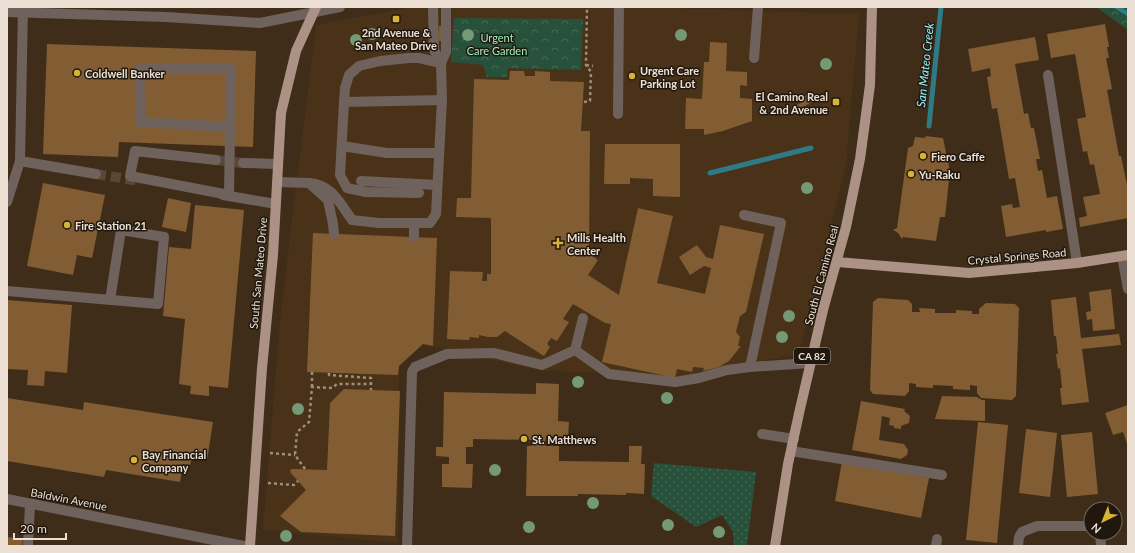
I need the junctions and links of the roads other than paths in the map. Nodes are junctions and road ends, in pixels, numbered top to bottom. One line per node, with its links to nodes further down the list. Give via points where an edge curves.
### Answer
1 (340, 7): 8 (street)
2 (434, 7): 12 (street, via 434,50)
3 (446, 7): 12 (street, via 446,52)
4 (619, 7): 16 (street)
5 (758, 7): 11 (street)
6 (872, 7): 38 (main road, South El Camino Real / CA 82, via 870,85 866,123 854,194)
7 (23, 10): 9 (street); 10 (street); 21 (street)
8 (315, 10): 10 (street, via 260,24); 23 (main road, South San Mateo Drive, via 296,50 281,113)
9 (7, 12)
10 (166, 12)
11 (754, 58)
12 (441, 63): 14 (street); 15 (street, via 408,58 359,66 349,75)
13 (1048, 75): 39 (street)
14 (442, 100): 15 (street); 19 (street)
15 (344, 102): 18 (street)
16 (618, 114)
17 (230, 127): 17 (street, via 231,69 139,69 141,122); 20 (street, via 229,195 130,176 135,151)
18 (342, 146): 19 (street, via 387,152); 30 (street, via 340,175 347,188 366,192)
19 (439, 153): 29 (street)
20 (216, 160)
21 (20, 161): 24 (street); 31 (street)
22 (243, 163): 23 (street)
23 (278, 164): 26 (main road, South San Mateo Drive)
24 (96, 174)
25 (361, 181): 29 (street)
26 (277, 182): 28 (street); 32 (main road, South San Mateo Drive)
27 (150, 183): 32 (street)
28 (309, 183): 34 (street, via 318,184 329,190 352,220); 35 (street, via 328,200)
29 (437, 185): 34 (street, via 436,214 430,223)
30 (419, 193)
31 (7, 202)
32 (276, 204): 56 (main road, South San Mateo Drive)
33 (744, 215): 46 (street, via 781,223)
34 (414, 223): 36 (street)
35 (334, 234)
36 (414, 237)
37 (1125, 255): 39 (main road, Crystal Springs Road); 40 (street)
38 (837, 262): 39 (main road, Crystal Springs Road, via 969,273); 45 (main road, South El Camino Real / CA 82)
39 (1077, 263)
40 (1128, 289)
41 (7, 291): 42 (street)
42 (110, 300): 42 (street, via 158,304 164,237 121,230)
43 (582, 318): 44 (street)
44 (575, 350): 46 (street, via 609,374 675,382); 57 (street, via 542,365 494,353 447,354 415,367 412,372)
45 (810, 363): 46 (street); 48 (main road, South El Camino Real / CA 82)
46 (750, 367)
47 (762, 434): 48 (street)
48 (794, 439): 49 (main road, South El Camino Real / CA 82)
49 (791, 451): 50 (street); 58 (main road, South El Camino Real / CA 82)
50 (942, 475)
51 (7, 499): 52 (street, Baldwin Avenue)
52 (30, 504): 54 (street); 55 (street, Baldwin Avenue)
53 (1083, 526): 59 (street, via 1037,526 1022,532)
54 (28, 546)
55 (244, 546)
56 (250, 546)
57 (407, 546)
58 (775, 546)
59 (1018, 546)

